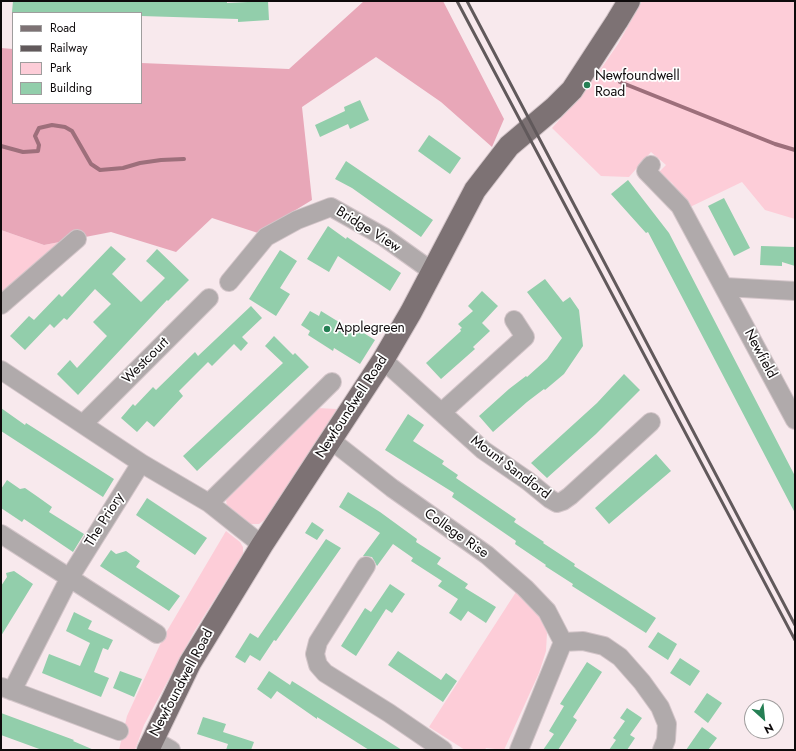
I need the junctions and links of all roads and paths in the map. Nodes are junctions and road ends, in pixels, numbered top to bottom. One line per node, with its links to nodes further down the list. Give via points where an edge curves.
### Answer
1 (629, 1): 4 (main road, Newfoundwell Road, via 572,90 509,146 475,190)
2 (651, 165): 6 (street, Newfield, via 646,171 680,206)
3 (77, 239): 9 (street)
4 (433, 272): 5 (street, Bridge View, via 384,237 331,207 297,220 266,237); 11 (main road, Newfoundwell Road)
5 (229, 282)
6 (725, 287): 7 (street); 15 (street, Newfield)
7 (795, 291)
8 (209, 298): 17 (street, Westcourt)
9 (1, 306)
10 (514, 320): 14 (street, via 524,337)
11 (383, 360): 14 (street, Mount Sandford); 18 (main road, Newfoundwell Road)
12 (1, 370): 17 (street)
13 (332, 382): 20 (street)
14 (442, 412): 16 (street, Mount Sandford, via 482,450 557,503 570,496)
15 (795, 420)
16 (651, 422)
17 (84, 423): 19 (street)
18 (332, 441): 22 (main road, Newfoundwell Road); 26 (street, College Rise, via 392,488 488,555 547,611)
19 (141, 463): 20 (street); 24 (street, The Priory)
20 (209, 502): 22 (street)
21 (1, 534): 24 (street)
22 (262, 545): 29 (main road, Newfoundwell Road, via 190,663)
23 (366, 566): 31 (street, via 318,642 318,665 325,673)
24 (70, 577): 25 (street); 27 (street, The Priory)
25 (157, 634)
26 (563, 642): 32 (street); 33 (street, via 583,641 604,646 620,657 660,707 667,724 666,740)
27 (7, 689): 28 (street, The Priory)
28 (119, 731)
29 (150, 745): 30 (street)
30 (171, 750)
31 (444, 750)
32 (519, 750)
33 (662, 750)

